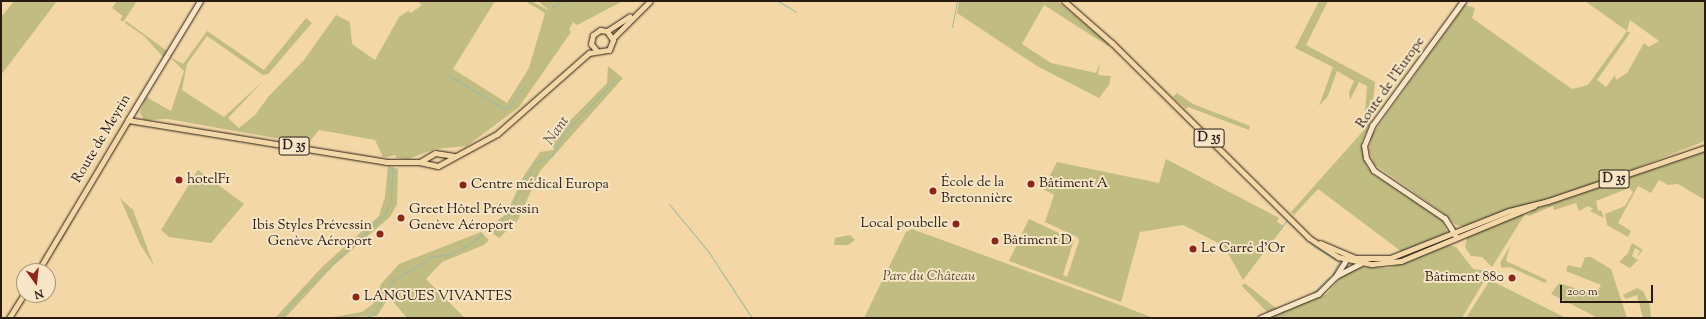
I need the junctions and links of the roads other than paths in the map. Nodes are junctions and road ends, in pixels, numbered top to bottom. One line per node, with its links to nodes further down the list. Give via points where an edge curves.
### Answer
1 (200, 1): 11 (street, Route de Meyrin)
2 (650, 1): 5 (main road)
3 (1064, 1): 20 (main road, D 35, via 1112,43 1306,233 1324,249)
4 (1463, 1): 19 (street, Route de l'Europe, via 1372,126 1364,146 1366,158 1374,171 1445,219)
5 (636, 13): 6 (main road); 7 (main road)
6 (607, 31): 7 (main road); 8 (main road, via 595,32)
7 (613, 38): 9 (main road, via 609,50)
8 (591, 44): 9 (main road); 10 (main road)
9 (597, 51): 10 (main road, via 589,53)
10 (570, 69): 14 (main road, via 487,140)
11 (128, 120): 16 (main road, D 35, via 386,162); 21 (main road, Route de Meyrin)
12 (1705, 148): 19 (main road, D 35, via 1534,206 1509,211)
13 (442, 156): 14 (main road); 15 (main road, via 436,153); 17 (main road)
14 (454, 156): 17 (main road)
15 (430, 158): 16 (main road, D 35); 18 (main road)
16 (420, 162): 18 (main road, D 35)
17 (443, 162): 18 (main road, via 438,166)
18 (431, 164)
19 (1456, 236): 20 (main road, D 35, via 1390,258); 22 (main road, D 35, via 1400,261)
20 (1350, 260): 22 (main road, D 35); 23 (street); 24 (street)
21 (43, 263)
22 (1361, 263): 23 (street)
23 (1350, 268): 24 (street)
24 (1336, 276): 27 (street, via 1315,296)
25 (18, 303): 26 (main road)
26 (9, 318)
27 (1260, 318)

